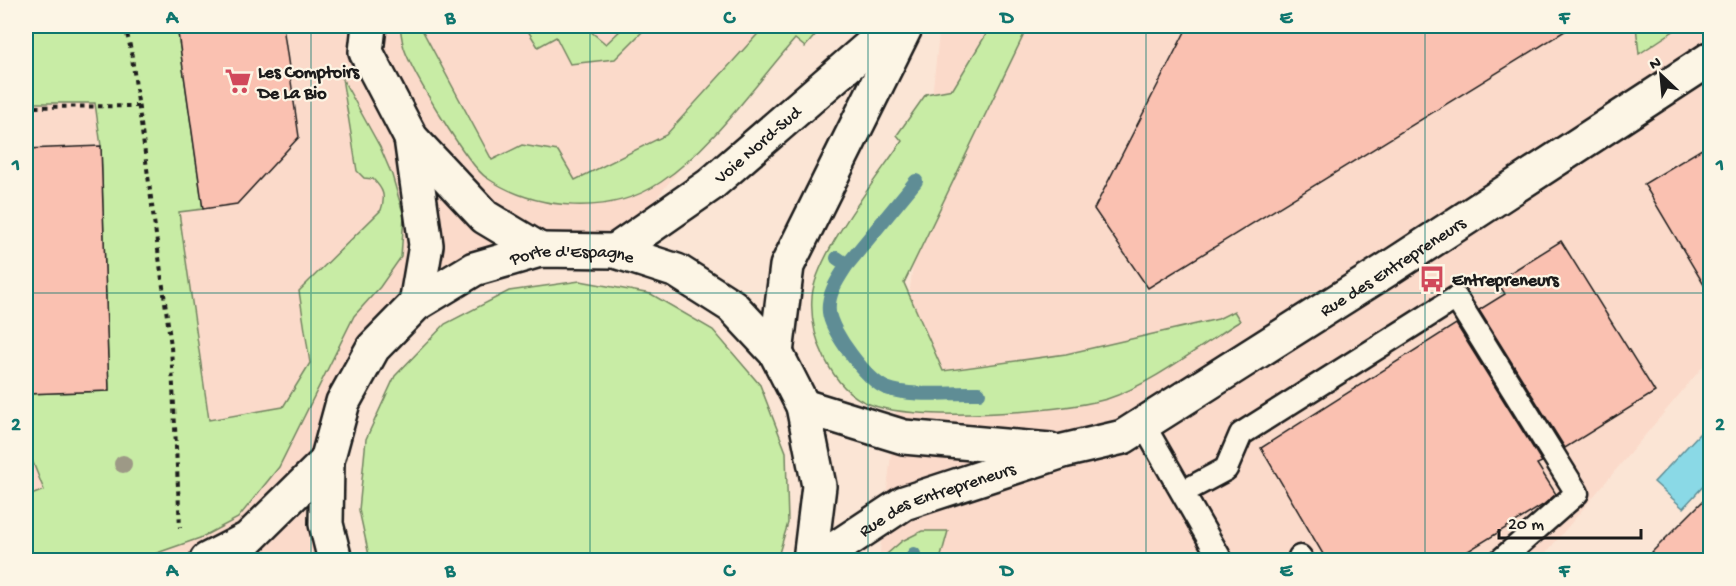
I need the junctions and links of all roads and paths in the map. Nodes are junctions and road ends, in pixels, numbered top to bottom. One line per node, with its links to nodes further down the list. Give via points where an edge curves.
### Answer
1 (125, 26): 6 (path)
2 (369, 26): 8 (street, via 366,52)
3 (893, 26): 10 (street, Voie Nord-Sud, via 710,185)
4 (906, 26): 12 (street, via 787,266)
5 (1710, 59): 14 (street, Rue des Entrepreneurs)
6 (138, 106): 7 (path); 18 (path, via 171,346)
7 (26, 107)
8 (411, 138): 9 (street, via 484,217); 11 (street, via 426,245)
9 (540, 250): 10 (street, Porte d'Espagne); 11 (street, Porte d'Espagne, via 474,268)
10 (615, 251): 12 (street, Porte d'Espagne, via 677,271 732,306)
11 (416, 304): 16 (street, Porte d'Espagne, via 373,348 343,402)
12 (776, 353): 13 (street, Porte d'Espagne)
13 (803, 406): 15 (street, Rue des Entrepreneurs, via 904,437); 21 (street, Porte d'Espagne, via 819,486)
14 (1143, 424): 15 (street, Rue des Entrepreneurs, via 1123,438); 17 (lane)
15 (1064, 451): 22 (street, Rue des Entrepreneurs, via 904,503)
16 (327, 461): 19 (street, via 248,539); 20 (street, Porte d'Espagne, via 326,524)
17 (1183, 492): 23 (lane); 24 (lane, via 1226,468 1241,434 1456,298 1577,493)
18 (180, 532)
19 (207, 561)
20 (335, 561)
21 (810, 561)
22 (818, 561)
23 (1221, 561)
24 (1501, 561)

